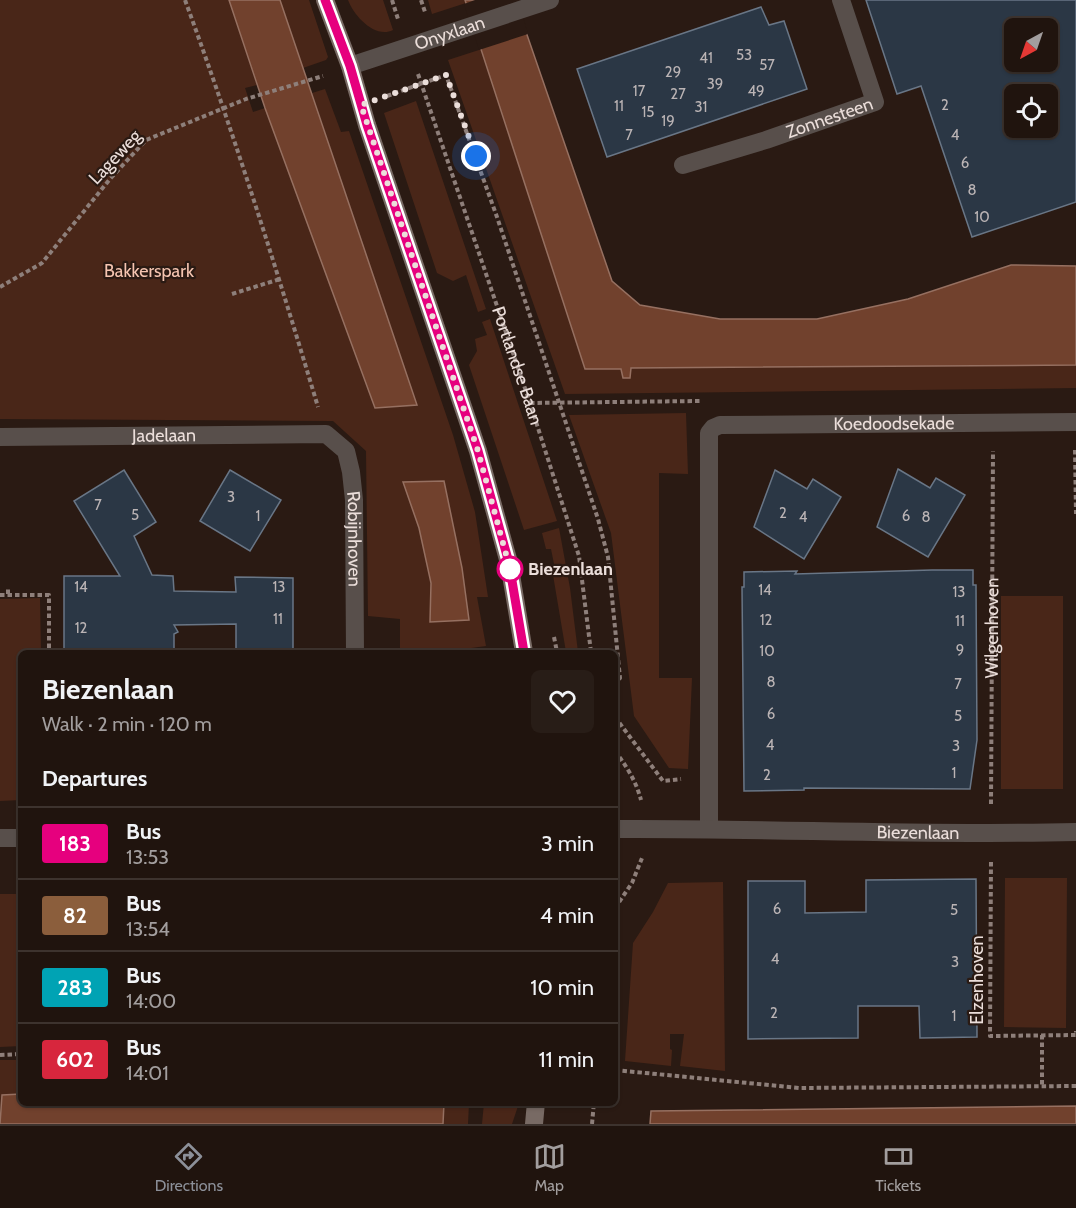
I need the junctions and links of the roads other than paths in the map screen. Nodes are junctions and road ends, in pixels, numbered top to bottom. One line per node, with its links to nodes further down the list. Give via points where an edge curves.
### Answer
1 (325, 0): 4 (street)
2 (842, 0): 5 (street, Zonnesteen, via 875,102)
3 (545, 2): 4 (street, Onyxlaan)
4 (350, 66): 10 (street, via 478,451 509,563)
5 (683, 165)
6 (1076, 422): 11 (street, Koedoodsekade, via 713,428 709,433 707,512)
7 (326, 434): 8 (street, Jadelaan); 9 (street, Robijnhoven, via 346,451 351,472)
8 (0, 436)
9 (355, 650)
10 (524, 650)
11 (709, 827): 12 (street, Biezenlaan); 13 (street, Biezenlaan, via 991,834)
12 (618, 829)
13 (1076, 832)
14 (0, 838): 15 (street)
15 (18, 838)
16 (536, 1106): 17 (street)
17 (534, 1124)

